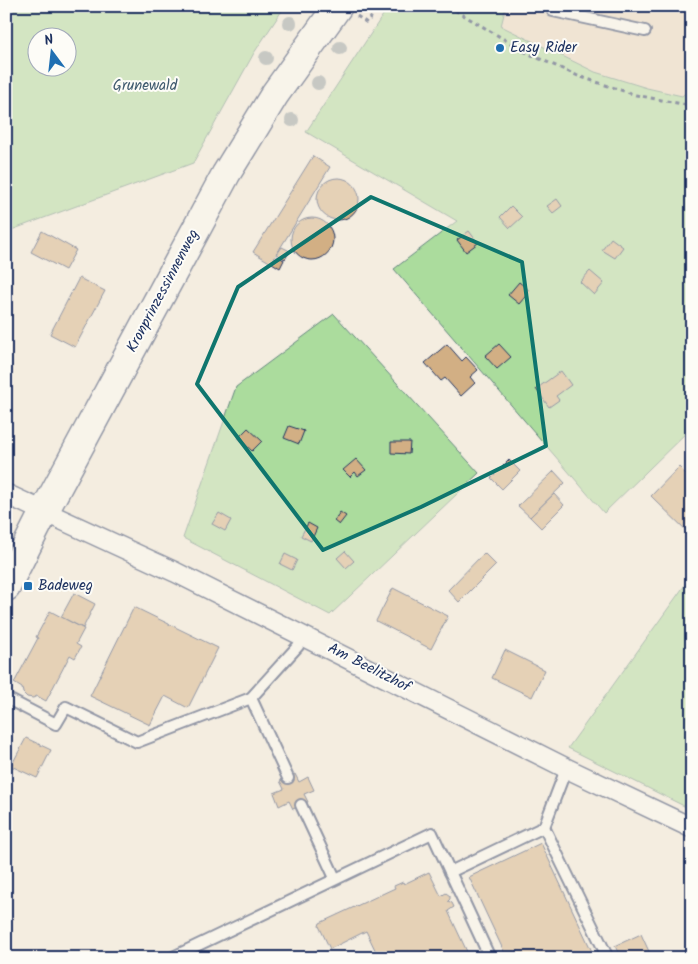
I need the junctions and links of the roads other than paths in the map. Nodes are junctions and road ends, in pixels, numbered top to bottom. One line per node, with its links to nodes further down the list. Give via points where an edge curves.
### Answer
1 (553, 6): 3 (lane, via 553,11)
2 (346, 10): 5 (main road, Kronprinzessinnenweg, via 275,94 226,174)
3 (645, 31)
4 (6, 494): 5 (street)
5 (44, 512): 6 (main road, Kronprinzessinnenweg); 7 (street, Am Beelitzhof)
6 (6, 587)
7 (303, 635): 9 (lane, via 298,646); 10 (street, Am Beelitzhof)
8 (6, 698): 9 (lane, via 56,724 66,707 137,742)
9 (251, 698): 11 (lane)
10 (568, 769): 13 (lane); 14 (street, Am Beelitzhof)
11 (288, 778)
12 (301, 805): 16 (lane)
13 (544, 827): 15 (lane); 19 (lane)
14 (692, 828)
15 (450, 872): 16 (lane, via 432,834); 18 (lane)
16 (336, 878): 17 (lane)
17 (171, 958)
18 (490, 958)
19 (608, 958)

